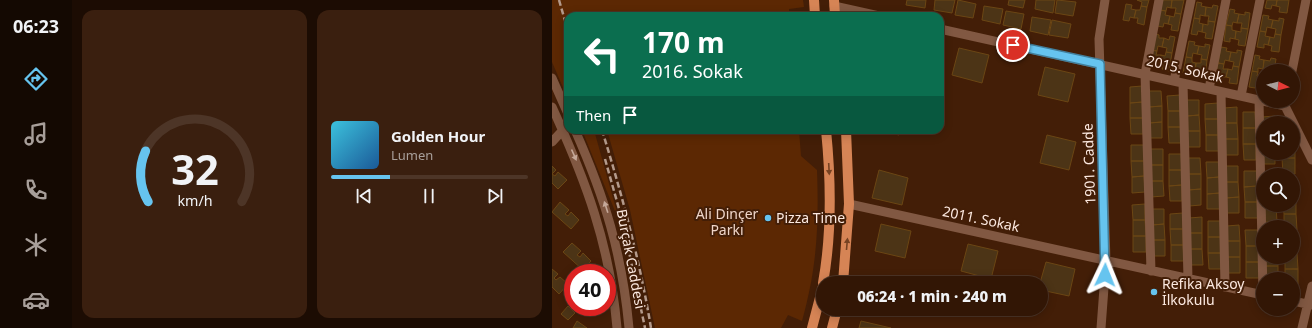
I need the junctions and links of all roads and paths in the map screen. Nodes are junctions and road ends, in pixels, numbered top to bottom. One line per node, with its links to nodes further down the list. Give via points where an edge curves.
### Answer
1 (814, 0): 9 (main road)
2 (1105, 0): 12 (street, 1901. Cadde, via 1100,28)
3 (1159, 0): 14 (street)
4 (1191, 0): 16 (street)
5 (1226, 0): 17 (street)
6 (1260, 0): 19 (street)
7 (1306, 0): 13 (street)
8 (834, 7): 10 (street)
9 (815, 12)
10 (859, 12)
11 (944, 30): 12 (street, 2015. Sokak)
12 (1100, 64): 14 (street, 2015. Sokak); 33 (street, 1901. Cadde)
13 (1293, 64)
14 (1145, 74): 16 (street, 2015. Sokak); 34 (street)
15 (552, 78): 21 (street)
16 (1179, 82): 17 (street, 2015. Sokak); 38 (street)
17 (1209, 89): 18 (street, 2015. Sokak)
18 (1221, 92): 19 (street, 2015. Sokak); 40 (street)
19 (1241, 96): 20 (street, 2015. Sokak)
20 (1256, 100)
21 (564, 105)
22 (552, 107): 25 (street, Burçak Caddesi)
23 (1262, 108): 35 (street)
24 (1287, 108): 31 (street)
25 (563, 130): 30 (street)
26 (565, 134): 46 (street, Burçak Caddesi, one-way to 46, via 587,186 597,219 608,262)
27 (577, 134): 47 (street, Burçak Caddesi, one-way to 27, via 624,283 612,226 597,181)
28 (826, 134): 36 (main road, one-way to 36, via 830,200)
29 (846, 134): 32 (main road)
30 (552, 142)
31 (1312, 160)
32 (849, 204): 33 (street, 2011. Sokak); 37 (main road, one-way to 32)
33 (1106, 261): 34 (street, 2011. Sokak); 50 (street, 1901. Cadde)
34 (1151, 271): 38 (street, 2011. Sokak)
35 (1263, 272)
36 (824, 276)
37 (844, 276)
38 (1188, 279): 40 (street, 2011. Sokak)
39 (1312, 286): 43 (street)
40 (1225, 287): 41 (street, 2011. Sokak)
41 (1256, 294)
42 (1300, 303): 43 (street)
43 (1310, 305): 51 (street)
44 (816, 312): 48 (main road)
45 (835, 316): 49 (main road)
46 (618, 328)
47 (629, 328)
48 (812, 328)
49 (832, 328)
50 (1101, 328)
51 (1302, 328)

